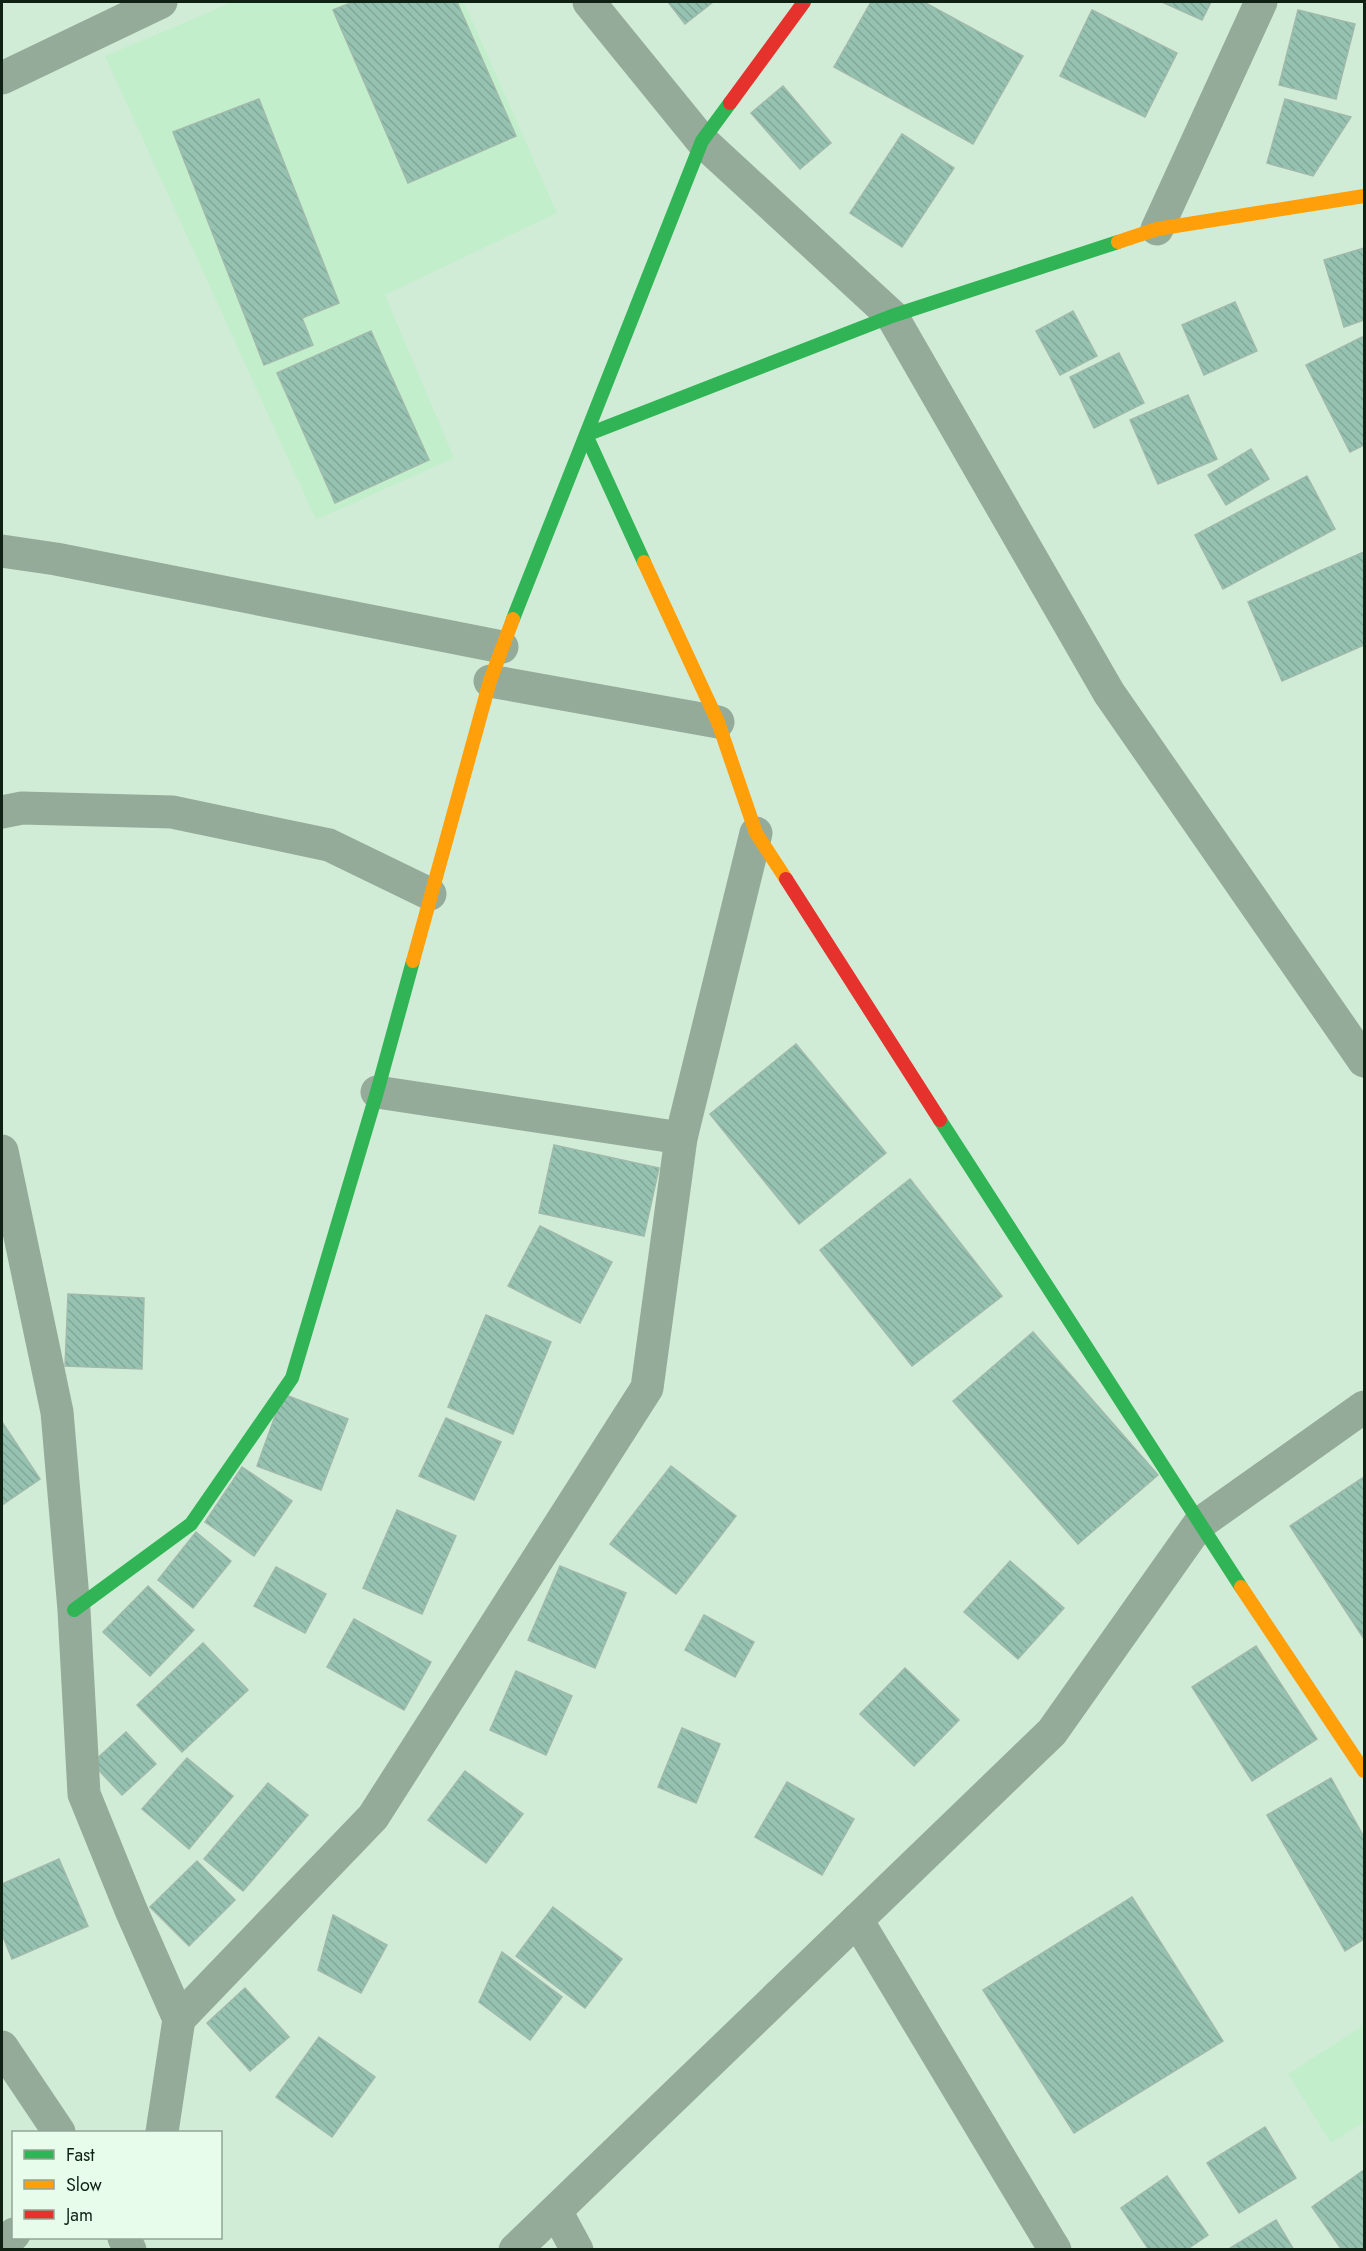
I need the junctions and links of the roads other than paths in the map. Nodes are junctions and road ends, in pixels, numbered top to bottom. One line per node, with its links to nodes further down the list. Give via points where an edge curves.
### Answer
1 (161, 2): 5 (street)
2 (589, 2): 6 (street)
3 (804, 2): 6 (street)
4 (1261, 2): 8 (street)
5 (2, 78)
6 (702, 141): 9 (street); 10 (street)
7 (1365, 196): 8 (street)
8 (1157, 229): 9 (street)
9 (892, 316): 10 (street); 18 (street, via 1109,693)
10 (586, 435): 12 (street); 14 (street)
11 (2, 551): 12 (street)
12 (502, 647): 13 (street)
13 (490, 681): 14 (street); 17 (street)
14 (718, 722): 16 (street)
15 (2, 813): 17 (street, via 22,808 172,812 329,845)
16 (756, 832): 21 (street); 24 (street)
17 (430, 894): 20 (street)
18 (1355, 1026): 19 (street)
19 (1365, 1061)
20 (377, 1092): 21 (street); 25 (street, via 292,1378 191,1524)
21 (681, 1138): 28 (street, via 647,1388 373,1818)
22 (2, 1151): 25 (street, via 57,1412)
23 (1365, 1407): 24 (street)
24 (1199, 1524): 26 (street); 27 (street, via 1052,1731)
25 (74, 1610): 28 (street, via 84,1794)
26 (1365, 1771)
27 (857, 1920): 32 (street); 35 (street)
28 (179, 2019): 31 (street)
29 (2, 2047): 30 (street)
30 (57, 2131)
31 (162, 2131)
32 (555, 2211): 33 (street); 34 (street)
33 (515, 2250)
34 (577, 2250)
35 (1055, 2250)

